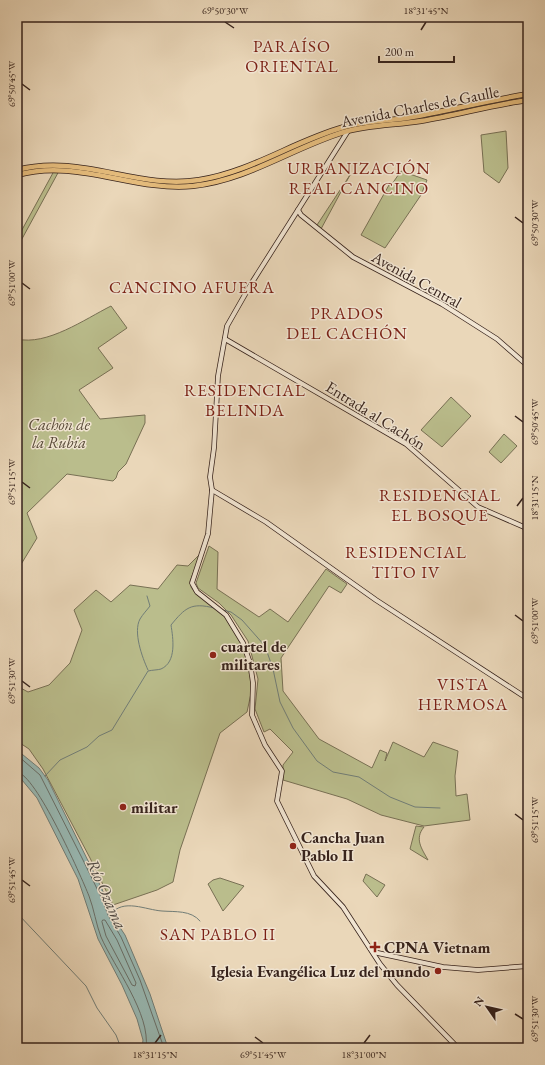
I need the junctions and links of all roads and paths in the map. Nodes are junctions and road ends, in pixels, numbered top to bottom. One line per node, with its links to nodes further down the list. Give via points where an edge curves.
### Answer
1 (528, 94): 3 (main road, Avenida Charles de Gaulle)
2 (528, 100): 5 (main road, Avenida Charles de Gaulle)
3 (454, 109): 4 (main road, Avenida Charles de Gaulle); 5 (main road, via 448,112)
4 (443, 111): 6 (main road, via 445,114); 8 (main road, Avenida Charles de Gaulle, via 346,126 231,172 198,180 156,180 68,165 40,165)
5 (450, 115): 6 (main road, Avenida Charles de Gaulle)
6 (440, 117): 7 (main road, Avenida Charles de Gaulle)
7 (348, 131): 9 (main road, Avenida Charles de Gaulle, via 236,177 193,186 147,185 66,170 41,171); 10 (main road)
8 (17, 170)
9 (17, 176)
10 (298, 210): 11 (main road, via 229,322); 12 (main road, Avenida Central, via 352,257 442,304 497,339)
11 (225, 340): 13 (main road, via 210,477); 14 (main road, Entrada al Cachón, via 406,444 478,507)
12 (528, 366)
13 (212, 490): 15 (main road, via 266,522 376,600); 16 (main road, via 207,542 192,583 197,592 226,616 243,643 253,683 252,715 265,745 282,771 277,798 314,876 343,907)
14 (528, 531)
15 (528, 698)
16 (373, 952): 17 (main road, via 443,968 478,970); 18 (main road, via 407,996)
17 (528, 966)
18 (458, 1048)

